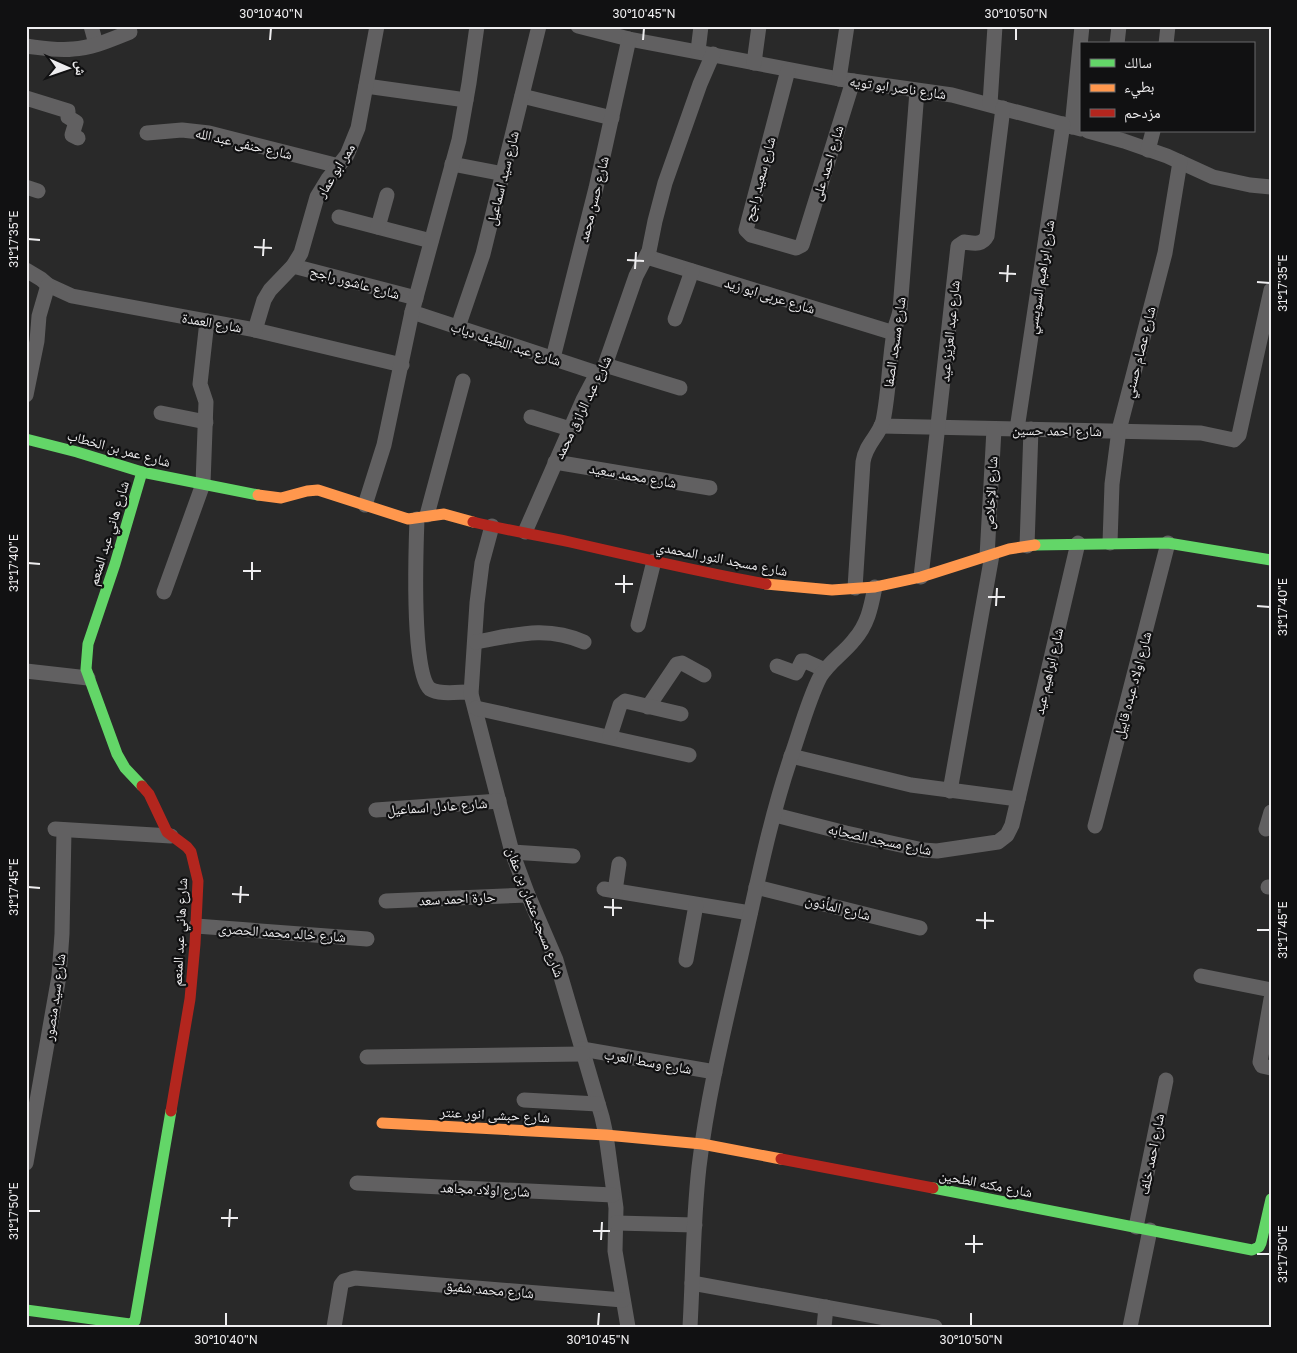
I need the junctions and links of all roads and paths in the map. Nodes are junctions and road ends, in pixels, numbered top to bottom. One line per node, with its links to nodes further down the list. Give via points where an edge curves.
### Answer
1 (91, 26): 18 (street)
2 (377, 26): 25 (street, ممر ابو عمار)
3 (477, 26): 29 (street)
4 (538, 26): 27 (street, شارع سيد اسماعيل)
5 (578, 26): 14 (street, شارع ناصر ابو تويه)
6 (702, 26): 21 (street, شارع عبد الرازق محمد)
7 (759, 26): 22 (street)
8 (847, 26): 24 (street, شارع احمد على)
9 (995, 26): 30 (street)
10 (1082, 26): 15 (street, شارع ابراهيم السويسي)
11 (1119, 26): 16 (street)
12 (1168, 26): 17 (street)
13 (130, 32): 18 (street)
14 (629, 39): 21 (street, شارع ناصر ابو تويه); 31 (street, شارع حسن محمد)
15 (1080, 42)
16 (1117, 42)
17 (1166, 42)
18 (96, 44): 19 (street, via 58,50)
19 (26, 46)
20 (1080, 46): 32 (street, شارع ابراهيم السويسي)
21 (706, 53): 22 (street, شارع ناصر ابو تويه); 48 (street, شارع عبد الرازق محمد, via 700,84 665,183)
22 (754, 63): 23 (street, شارع ناصر ابو تويه)
23 (788, 70): 24 (street, شارع ناصر ابو تويه); 47 (street, شارع سعيد راجح, via 746,230 751,235 793,248)
24 (846, 80): 26 (street, شارع ناصر ابو تويه); 47 (street, شارع احمد على)
25 (366, 86): 29 (street); 40 (street, ممر ابو عمار, via 356,136)
26 (917, 91): 30 (street, شارع ناصر ابو تويه, via 952,95); 60 (street, شارع مسجد الصفا, via 900,310)
27 (522, 96): 31 (street); 41 (street, شارع سيد اسماعيل)
28 (26, 98): 36 (street, via 68,111 68,117 76,122 72,135)
29 (466, 100): 39 (street)
30 (996, 106): 32 (street, شارع ناصر ابو تويه); 71 (street, شارع عبد العزيز عيد, via 987,236 982,242 964,242 958,246)
31 (612, 118): 61 (street, شارع حسن محمد)
32 (1072, 127): 74 (street, شارع ابراهيم السويسي)
33 (1091, 132): 37 (street)
34 (1153, 132): 37 (street)
35 (147, 134): 40 (street, شارع حنفى عبد الله, via 182,130 209,133)
36 (78, 138)
37 (1148, 150): 38 (street)
38 (1180, 162): 42 (street, via 1232,182); 75 (street, شارع عصام حسني, via 1167,244)
39 (452, 164): 41 (street); 46 (street)
40 (339, 166): 49 (street, ممر ابو عمار, via 317,197 301,253)
41 (504, 174): 57 (street, شارع سيد اسماعيل, via 483,254)
42 (1271, 187)
43 (387, 195): 45 (street)
44 (339, 217): 45 (street)
45 (378, 227): 46 (street)
46 (431, 241): 54 (street)
47 (802, 245)
48 (647, 258): 51 (street, شارع عربى ابو زيد); 63 (street, شارع عبد الرازق محمد, via 636,276)
49 (293, 266): 54 (street, شارع عاشور راجح); 59 (street, ممر ابو عمار, via 266,295)
50 (26, 270): 52 (street, شارع العمدة)
51 (692, 271): 55 (street); 60 (street, شارع عربى ابو زيد)
52 (48, 285): 56 (street, شارع العمدة, via 86,300); 58 (street)
53 (1271, 290): 75 (street, شارع احمد حسين, via 1237,438 1231,440 1201,433)
54 (414, 305): 57 (street, شارع عبد اللطيف دياب); 62 (street)
55 (675, 319)
56 (207, 321): 59 (street, شارع العمدة); 69 (street, via 200,384 206,402)
57 (458, 327): 61 (street, شارع عبد اللطيف دياب)
58 (32, 330): 66 (street)
59 (255, 330): 62 (street, شارع العمدة)
60 (894, 333): 70 (street, شارع مسجد الصفا)
61 (553, 358): 63 (street, شارع عبد اللطيف دياب)
62 (402, 366): 81 (street, via 384,445)
63 (603, 369): 65 (street, شارع عبد اللطيف دياب); 72 (street, شارع عبد الرازق محمد, via 593,381)
64 (463, 381): 82 (street)
65 (680, 388)
66 (26, 395)
67 (161, 413): 69 (street)
68 (531, 417): 72 (street)
69 (206, 422): 79 (street)
70 (881, 426): 71 (street, شارع احمد حسين); 94 (street, شارع مسجد الصفا, via 867,447 863,462)
71 (938, 427): 73 (street, شارع احمد حسين); 92 (street, شارع عبد العزيز عيد)
72 (570, 429): 77 (street, شارع عبد الرازق محمد)
73 (994, 429): 74 (street, شارع احمد حسين); 89 (street, شارع الإخلاص)
74 (1024, 429): 75 (street, شارع احمد حسين); 88 (street, شارع ابراهيم السويسي)
75 (1119, 430): 86 (street, شارع عصام حسني, via 1112,484)
76 (26, 439): 78 (street, شارع عمر بن الخطاب)
77 (555, 462): 80 (street, شارع محمد سعيد); 84 (street, شارع عبد الرازق محمد)
78 (142, 472): 79 (street, شارع عمر بن الخطاب); 103 (street, شارع هاني عبد المنعم, via 88,644)
79 (204, 484): 81 (street, شارع مسجد النور المحمدي, via 281,498 318,490); 95 (street)
80 (710, 488)
81 (365, 505): 82 (street, شارع مسجد النور المحمدي, via 408,519)
82 (422, 517): 83 (street, شارع مسجد النور المحمدي, via 444,514); 104 (street, via 415,575 421,670 427,686 434,691 468,692)
83 (492, 526): 84 (street, شارع مسجد النور المحمدي); 97 (street, شارع مسجد عثمان بن عفان, via 482,562)
84 (525, 532): 91 (street, شارع مسجد النور المحمدي)
85 (1078, 543): 86 (street, شارع مسجد النور المحمدي); 88 (street, شارع مسجد النور المحمدي); 111 (street, شارع ابراهيم عيد)
86 (1110, 543): 87 (street, شارع مسجد النور المحمدي)
87 (1168, 543): 90 (street, شارع مسجد النور المحمدي); 116 (street, شارع اولاد عبده قابيل)
88 (1027, 546): 89 (street, شارع مسجد النور المحمدي)
89 (989, 556): 92 (street, شارع مسجد النور المحمدي); 110 (street, شارع الإخلاص)
90 (1271, 560)
91 (654, 561): 94 (street, شارع مسجد النور المحمدي, via 770,585 832,590); 96 (street)
92 (921, 577): 93 (street, شارع مسجد النور المحمدي)
93 (875, 587): 94 (street, شارع مسجد النور المحمدي); 100 (street, via 863,629)
94 (855, 588)
95 (164, 592)
96 (638, 625)
97 (476, 642): 98 (street, via 542,632 562,634); 104 (street, شارع مسجد عثمان بن عفان)
98 (584, 642)
99 (777, 666): 100 (street, via 795,673 805,660)
100 (825, 670): 109 (street)
101 (26, 671): 103 (street)
102 (704, 675): 105 (street, via 677,664)
103 (88, 678): 118 (street, شارع هاني عبد المنعم, via 116,754 149,794 163,827)
104 (474, 701): 107 (street); 112 (street, شارع مسجد عثمان بن عفان)
105 (648, 707): 106 (street); 107 (street, via 622,702)
106 (682, 714)
107 (610, 736): 108 (street)
108 (689, 755)
109 (791, 756): 110 (street, via 911,786); 115 (street)
110 (950, 791): 111 (street)
111 (1018, 800): 115 (street, شارع مسجد الصحابه, via 1012,825 998,842 937,851)
112 (499, 801): 113 (street, شارع عادل اسماعيل); 119 (street, شارع مسجد عثمان بن عفان)
113 (376, 810)
114 (1271, 812): 117 (street)
115 (775, 815): 122 (street)
116 (1095, 826)
117 (1266, 829)
118 (171, 836): 127 (street, شارع هاني عبد المنعم, via 191,852 197,872); 144 (street, شارع سيد منصور, via 60,829 62,934 59,976)
119 (512, 852): 120 (street); 123 (street, شارع مسجد عثمان بن عفان)
120 (573, 856)
121 (619, 864): 125 (street, via 609,890)
122 (756, 887): 126 (street); 128 (street, شارع المأذون)
123 (528, 895): 124 (street, حارة احمد سعد); 134 (street, شارع مسجد عثمان بن عفان, via 556,960)
124 (386, 901)
125 (696, 905): 126 (street); 130 (street)
126 (750, 913): 137 (street)
127 (196, 926): 129 (street, شارع خالد محمد الحصرى); 154 (street, شارع هاني عبد المنعم, via 190,999 135,1321 130,1324)
128 (920, 928)
129 (367, 938)
130 (686, 960)
131 (1201, 976): 132 (street)
132 (1271, 990)
133 (1271, 998): 136 (street, via 1260,1062 1262,1066)
134 (582, 1052): 135 (street, شارع وسط العرب); 137 (street, شارع وسط العرب); 140 (street, شارع مسجد عثمان بن عفان)
135 (366, 1057)
136 (1271, 1068)
137 (715, 1072): 143 (street)
138 (1166, 1080): 150 (street, شارع احمد خلف)
139 (524, 1100): 140 (street)
140 (598, 1104): 142 (street, شارع مسجد عثمان بن عفان)
141 (382, 1122): 142 (street, شارع حبشى انور عنتر)
142 (606, 1135): 143 (street, شارع حبشى انور عنتر); 146 (street, شارع مسجد عثمان بن عفان)
143 (702, 1144): 149 (street); 150 (street, شارع مكنه الطحين)
144 (26, 1163)
145 (357, 1183): 146 (street, شارع اولاد مجاهد)
146 (613, 1195): 148 (street, شارع مسجد عثمان بن عفان)
147 (1271, 1198): 150 (street, شارع مكنه الطحين, via 1261,1244 1252,1250)
148 (616, 1223): 149 (street); 152 (street, شارع مسجد عثمان بن عفان, via 616,1252)
149 (695, 1225): 151 (street)
150 (1143, 1229): 161 (street, شارع احمد خلف)
151 (692, 1283): 153 (street); 158 (street)
152 (623, 1300): 156 (street, شارع محمد شفيق, via 355,1278 341,1285); 157 (street, شارع مسجد عثمان بن عفان)
153 (826, 1307): 155 (street); 159 (street)
154 (26, 1310)
155 (891, 1323): 160 (street)
156 (334, 1327)
157 (628, 1327)
158 (690, 1327)
159 (824, 1327)
160 (935, 1327)
161 (1130, 1327)

